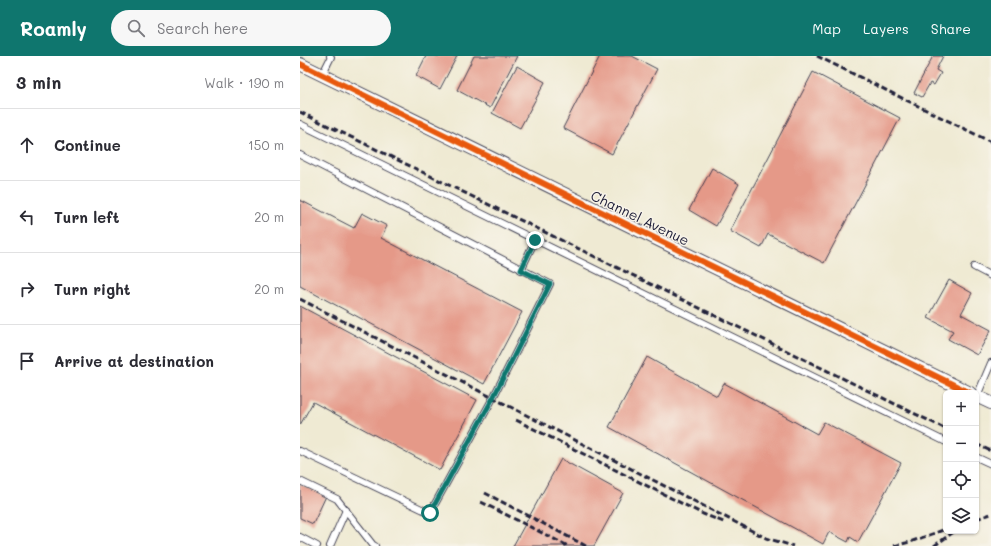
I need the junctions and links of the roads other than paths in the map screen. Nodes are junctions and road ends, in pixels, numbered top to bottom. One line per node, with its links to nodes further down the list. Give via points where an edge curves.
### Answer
1 (330, 57): 3 (lane)
2 (300, 64): 3 (street, Channel Avenue)
3 (322, 75): 11 (street, Channel Avenue)
4 (300, 124): 6 (lane)
5 (300, 155): 8 (lane)
6 (535, 240): 8 (lane); 15 (lane)
7 (974, 267): 9 (lane)
8 (521, 270): 16 (lane, via 550,284 493,398 430,513)
9 (991, 276)
10 (991, 363): 12 (lane)
11 (964, 390)
12 (977, 390)
13 (979, 398): 14 (street, Channel Avenue)
14 (991, 404)
15 (943, 441)
16 (300, 451)
17 (979, 458): 18 (lane)
18 (991, 464)
19 (300, 481): 20 (lane, via 337,499)
20 (346, 510): 23 (lane); 24 (lane)
21 (300, 538): 22 (lane)
22 (317, 546)
23 (330, 546)
24 (375, 546)

